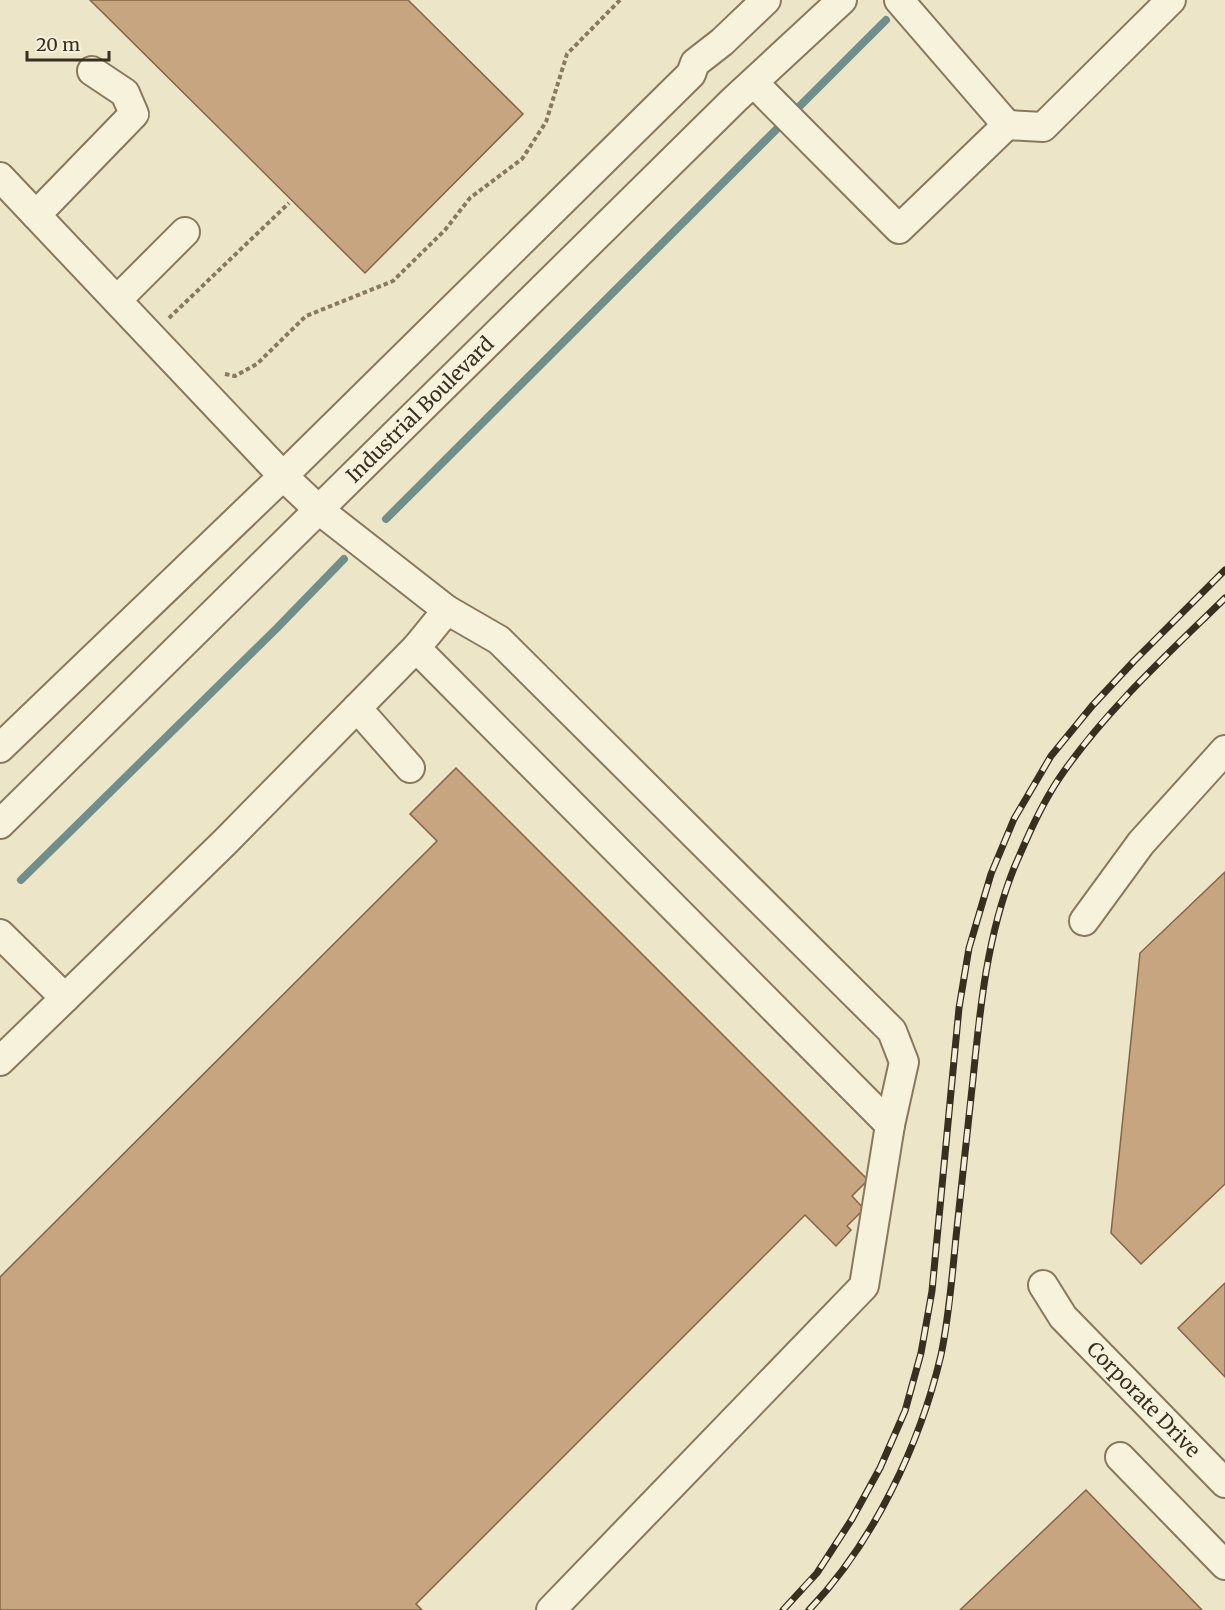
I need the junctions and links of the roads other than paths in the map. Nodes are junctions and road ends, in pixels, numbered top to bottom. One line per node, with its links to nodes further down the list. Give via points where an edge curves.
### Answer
1 (766, 0): 12 (street, via 695,63 691,74)
2 (842, 0): 6 (street, Industrial Boulevard)
3 (899, 0): 7 (street)
4 (1171, 0): 7 (street, via 1043,127)
5 (92, 71): 9 (street, via 125,93 134,114)
6 (754, 83): 7 (street, via 899,229); 13 (street, Industrial Boulevard)
7 (1007, 125)
8 (0, 177): 9 (street)
9 (36, 215): 11 (street)
10 (185, 232): 11 (street)
11 (117, 300): 12 (street)
12 (283, 476): 13 (street); 17 (street)
13 (319, 510): 14 (street); 20 (street, Industrial Boulevard)
14 (447, 610): 15 (street); 25 (street, via 499,640 892,1031 904,1062)
15 (416, 648): 16 (street); 25 (street)
16 (357, 708): 19 (street); 23 (street)
17 (0, 748)
18 (1225, 750): 21 (street, via 1141,843)
19 (410, 768)
20 (0, 824)
21 (1084, 921)
22 (0, 934): 23 (street)
23 (65, 998): 24 (street)
24 (0, 1061)
25 (890, 1125): 30 (street, via 864,1286)
26 (1043, 1285): 28 (street, Corporate Drive, via 1063,1317)
27 (1120, 1457): 29 (street)
28 (1225, 1483)
29 (1225, 1565)
30 (551, 1610)

